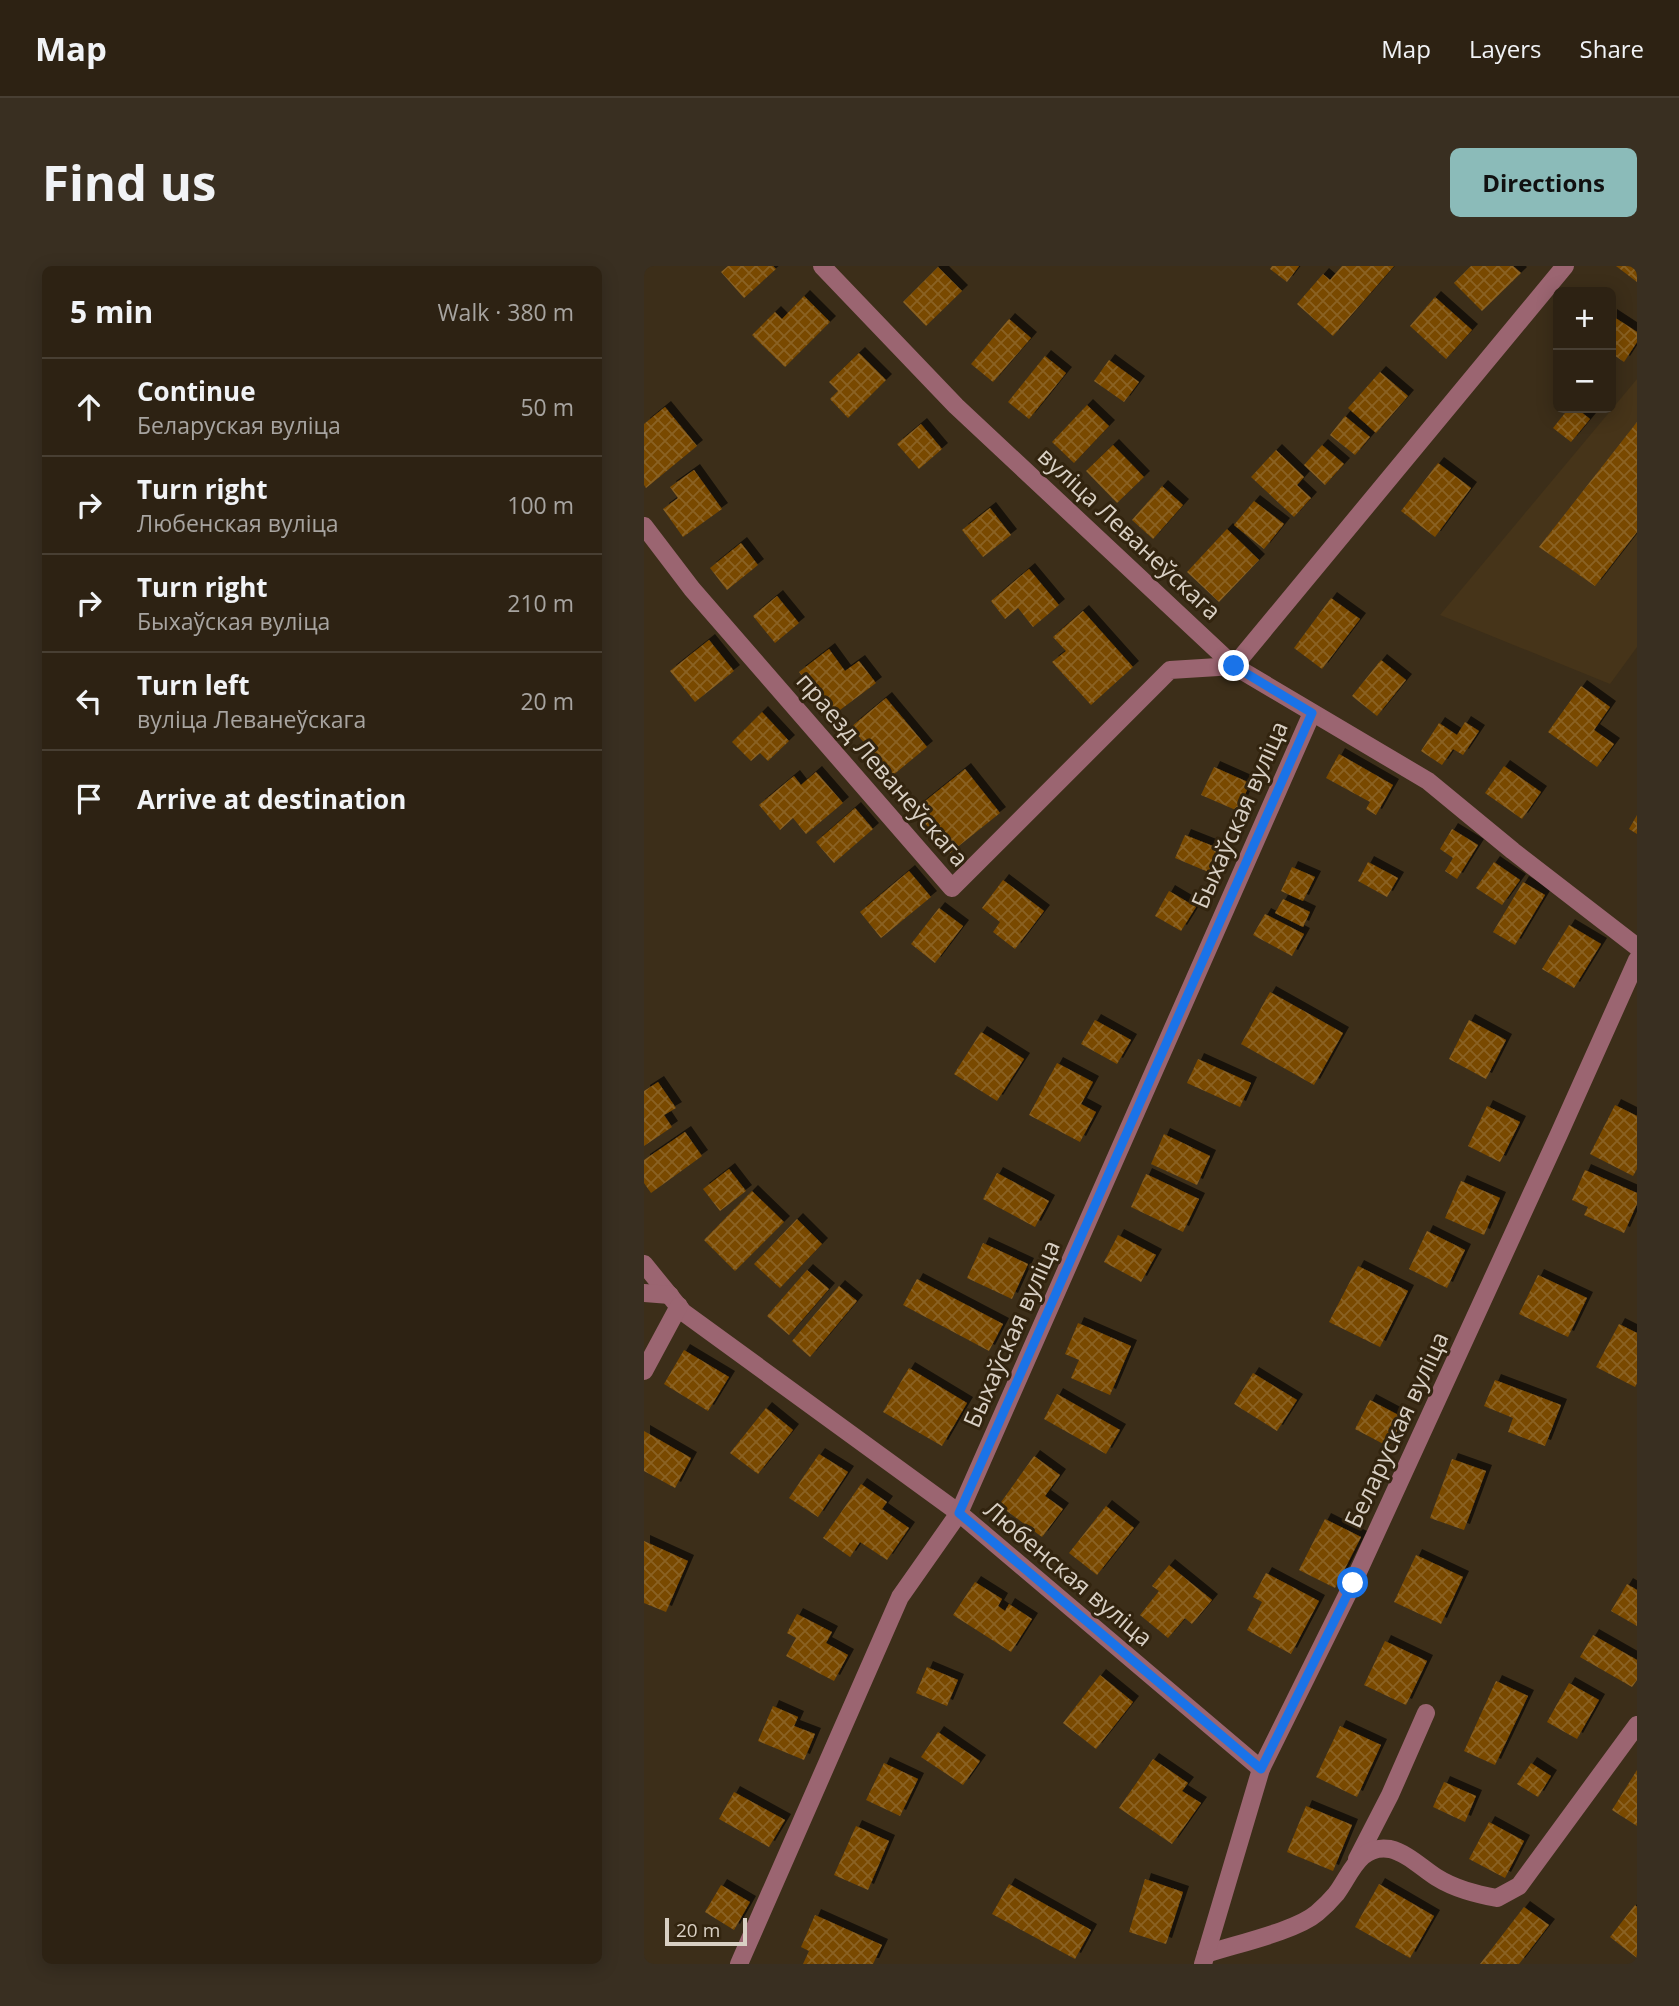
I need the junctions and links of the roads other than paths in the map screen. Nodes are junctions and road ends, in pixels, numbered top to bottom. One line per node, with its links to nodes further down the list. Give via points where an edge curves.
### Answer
1 (822, 266): 4 (street, вуліца Леванеўскага, via 956,406)
2 (1565, 266): 4 (street)
3 (644, 526): 4 (street, праезд Леванеўскага, via 692,589 953,888 1170,670)
4 (1234, 666): 5 (street, вуліца Леванеўскага)
5 (1312, 713): 6 (street, вуліца Леванеўскага, via 1427,781); 12 (street, Быхаўская вуліца)
6 (1637, 947)
7 (1637, 960): 15 (street, Беларуская вуліца, via 1353,1583)
8 (644, 1264): 10 (street, Любенская вуліца)
9 (644, 1293): 10 (street)
10 (674, 1300): 11 (street); 12 (street, Любенская вуліца, via 683,1312)
11 (644, 1371)
12 (959, 1513): 15 (street, Любенская вуліца); 18 (street, Быхаўская вуліца, via 900,1597)
13 (1426, 1713): 16 (street)
14 (1637, 1725): 16 (street, via 1519,1886 1497,1898 1466,1892 1392,1850 1364,1854)
15 (1261, 1769): 17 (street, Беларуская вуліца)
16 (1353, 1866): 17 (street, via 1336,1894 1304,1923)
17 (1205, 1959)
18 (739, 1964)

